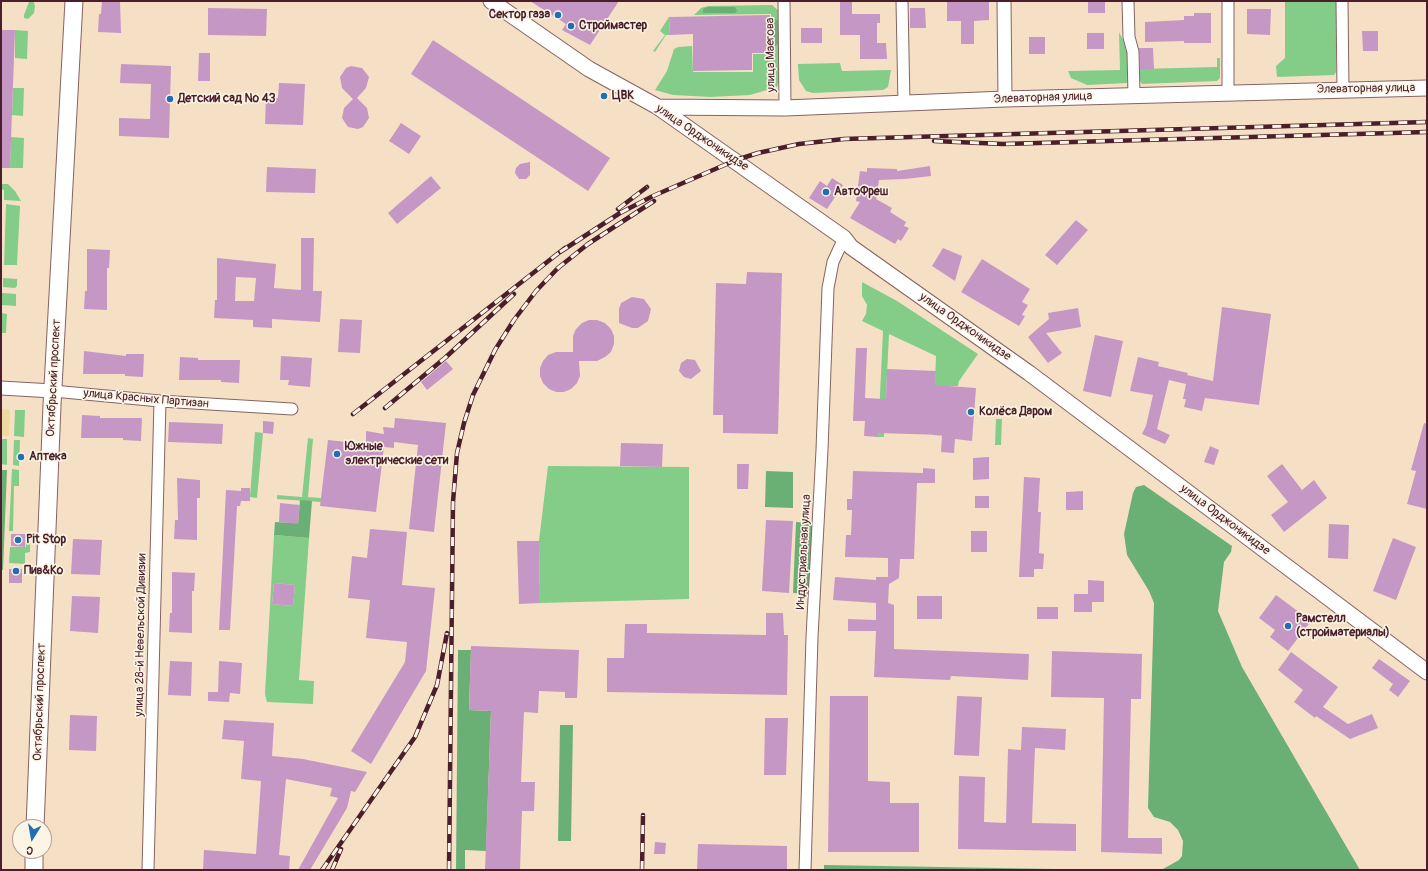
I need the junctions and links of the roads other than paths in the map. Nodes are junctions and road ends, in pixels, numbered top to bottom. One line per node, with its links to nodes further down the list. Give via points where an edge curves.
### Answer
1 (74, 1): 19 (main road, Октябрьский проспект)
2 (491, 1): 15 (main road, улица Орджоникидзе, via 589,69)
3 (784, 1): 16 (street, улица Маегова)
4 (902, 1): 14 (street)
5 (1004, 1): 13 (street)
6 (1128, 1): 12 (street, via 1129,37 1134,52)
7 (1228, 1): 11 (street)
8 (1342, 1): 10 (street)
9 (1427, 88): 10 (main road, Элеваторная улица)
10 (1342, 90): 11 (main road, Элеваторная улица)
11 (1228, 92): 12 (main road, Элеваторная улица)
12 (1134, 95): 13 (main road, Элеваторная улица)
13 (1005, 99): 14 (main road, Элеваторная улица)
14 (904, 104): 16 (main road, Элеваторная улица)
15 (658, 107): 16 (main road, Элеваторная улица); 17 (main road, улица Орджоникидзе)
16 (785, 108)
17 (844, 238): 22 (main road, улица Орджоникидзе, via 851,247 1029,373); 27 (street, Индустриальная улица, via 833,262 828,288 812,636)
18 (1, 388): 19 (street, улица Красных Партизан)
19 (53, 391): 20 (street, улица Красных Партизан); 23 (main road, Октябрьский проспект)
20 (160, 401): 21 (street, улица Красных Партизан); 26 (street, улица 28-й Невельской Дивизии)
21 (292, 410)
22 (1427, 672)
23 (35, 819)
24 (34, 859): 25 (main road)
25 (34, 870)
26 (148, 870)
27 (805, 870)

